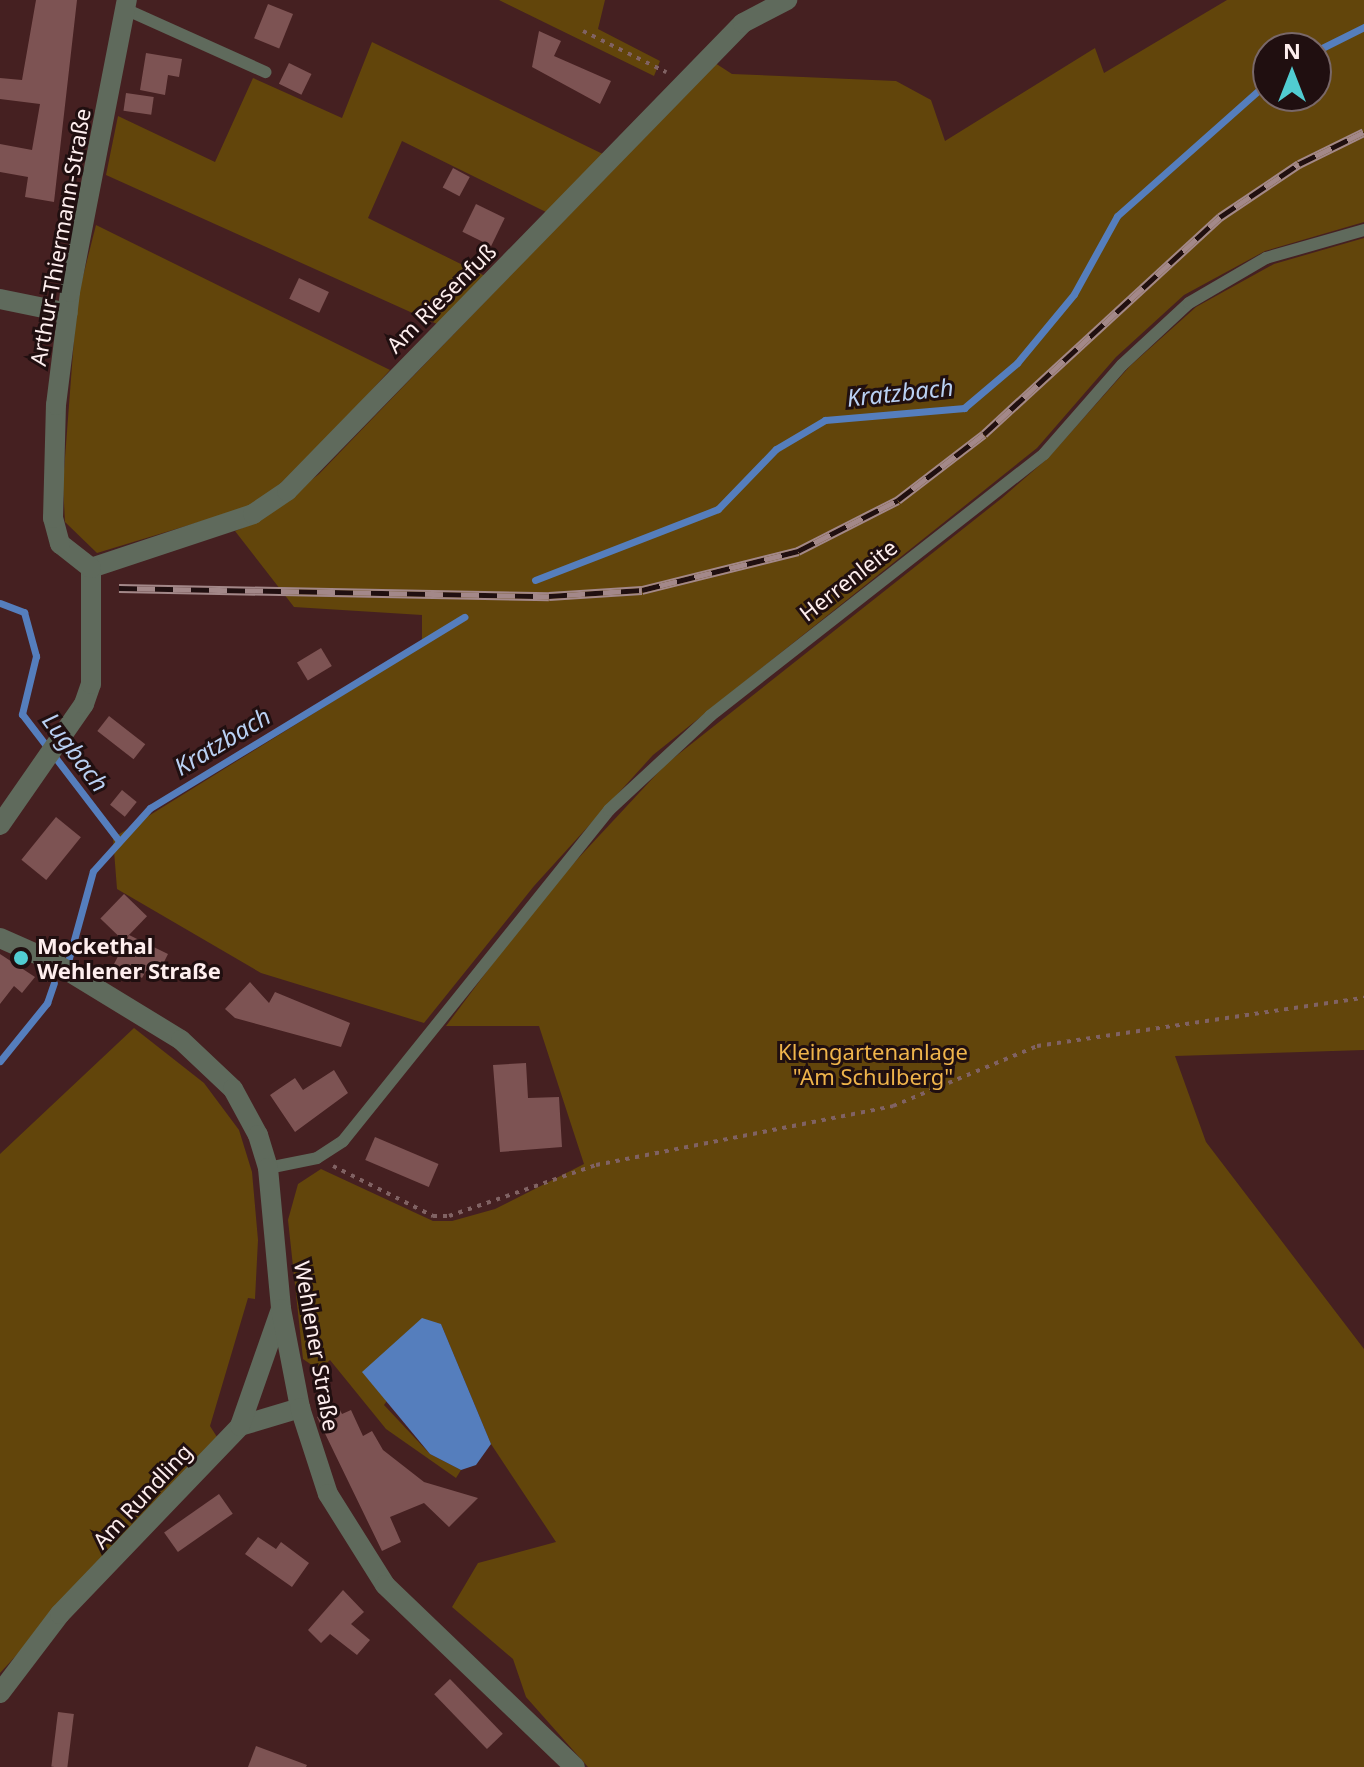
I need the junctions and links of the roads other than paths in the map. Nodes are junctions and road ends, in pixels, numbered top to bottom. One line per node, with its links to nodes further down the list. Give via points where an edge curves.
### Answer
1 (787, 0): 7 (street, Am Riesenfuß, via 743,23 287,491 253,514)
2 (126, 4): 3 (lane); 6 (street, Arthur-Thiermann-Straße)
3 (265, 72)
4 (1364, 230): 10 (lane, Herrenleite, via 1266,258 1189,303 1122,365 1044,454 710,716 609,810 343,1141 317,1158)
5 (0, 299): 6 (street)
6 (68, 313): 7 (street, Arthur-Thiermann-Straße, via 53,518 60,544)
7 (91, 568): 8 (street, via 94,667 84,704)
8 (0, 825)
9 (0, 938): 10 (street, Wehlener Straße, via 50,960 204,1059 249,1115)
10 (268, 1168): 11 (street, Wehlener Straße)
11 (281, 1309): 12 (street, Wehlener Straße); 13 (street, Am Rundling)
12 (300, 1408): 13 (street); 15 (street, Wehlener Straße, via 328,1494 385,1585)
13 (240, 1426): 14 (street, Am Rundling, via 60,1614)
14 (0, 1693)
15 (575, 1767)

